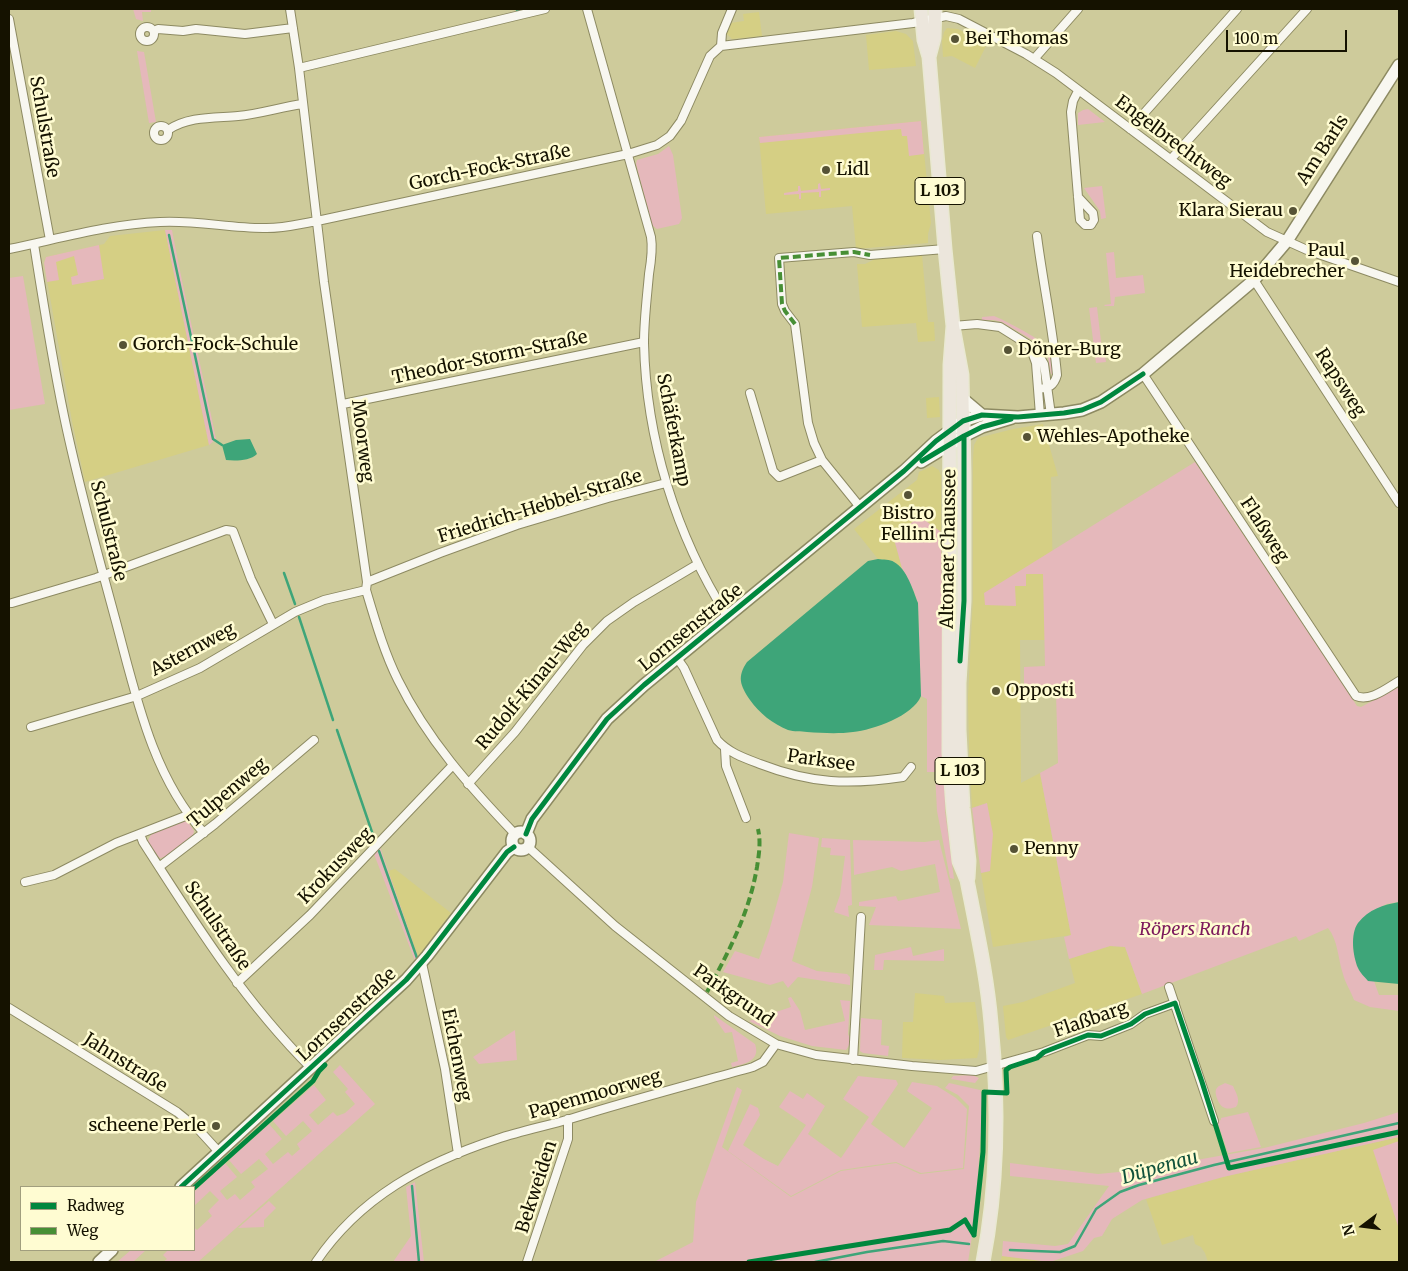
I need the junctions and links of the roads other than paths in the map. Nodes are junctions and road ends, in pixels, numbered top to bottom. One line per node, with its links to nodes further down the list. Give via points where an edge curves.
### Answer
1 (290, 9): 11 (street, Moorweg)
2 (545, 9): 17 (street)
3 (587, 9): 22 (street, Schäferkamp)
4 (732, 9): 13 (street, via 722,33)
5 (1078, 9): 15 (street)
6 (1237, 9): 20 (street)
7 (1306, 9): 23 (street)
8 (935, 13): 9 (street, Engelbrechtweg); 14 (main road, Altonaer Chaussee / L 103); 15 (street, Engelbrechtweg, via 959,19)
9 (922, 15): 13 (street, via 913,23); 14 (main road, Altonaer Chaussee / L 103)
10 (9, 19): 27 (street, Schulstraße)
11 (293, 28): 12 (street, via 246,34 196,29); 17 (street, Moorweg)
12 (154, 31)
13 (721, 46): 22 (street, Gorch-Fock-Straße, via 710,56 681,121 670,136 657,145)
14 (929, 57): 31 (main road, Altonaer Chaussee / L 103)
15 (1034, 59): 18 (street, Engelbrechtweg)
16 (1399, 65): 28 (street, Am Barls)
17 (299, 68): 19 (street, Moorweg)
18 (1078, 91): 20 (street, Engelbrechtweg); 24 (street, via 1072,101 1071,112)
19 (303, 104): 21 (street, via 238,116 179,122); 25 (street, Moorweg)
20 (1130, 129): 23 (street, Engelbrechtweg)
21 (168, 130)
22 (628, 154): 25 (street, Gorch-Fock-Straße); 35 (street, Schäferkamp, via 652,248)
23 (1171, 159): 28 (street, Engelbrechtweg, via 1267,232)
24 (1078, 197)
25 (317, 221): 27 (street, Gorch-Fock-Straße, via 265,228 151,222); 42 (street, Moorweg)
26 (1037, 236): 38 (street, via 1057,375)
27 (50, 240): 29 (street, Gorch-Fock-Straße)
28 (1287, 242): 32 (street, Am Barls); 33 (street, Engelbrechtweg)
29 (34, 244): 30 (street, Gorch-Fock-Straße); 56 (street, Schulstraße, via 64,416)
30 (9, 249)
31 (945, 249): 34 (main road, Altonaer Chaussee / L 103); 50 (street, via 779,258 782,304 796,324 808,423)
32 (1254, 280): 37 (street, Am Barls); 53 (street, Rapsweg)
33 (1399, 282)
34 (953, 326): 36 (street, via 994,325); 41 (main road, Altonaer Chaussee / L 103, via 961,365); 47 (main road, Altonaer Chaussee / L 103)
35 (644, 342): 42 (street, Theodor-Storm-Straße); 52 (street, Schäferkamp, via 651,418)
36 (1028, 344): 38 (street, via 1044,364); 39 (street, via 1035,355)
37 (1143, 374): 44 (street, Am Barls, via 1102,402 1082,410); 62 (street, Flaßweg, via 1356,696 1368,698)
38 (1049, 388): 39 (street); 44 (street)
39 (1038, 389): 44 (street)
40 (750, 393): 50 (street, via 772,471 779,477)
41 (963, 399): 43 (street); 46 (main road, Altonaer Chaussee / L 103)
42 (343, 404): 57 (street, Moorweg)
43 (982, 415): 45 (street); 46 (street, Lornsenstraße)
44 (1046, 415): 45 (street, Am Barls)
45 (1018, 417): 48 (street, Lornsenstraße, via 982,427)
46 (963, 421): 47 (street, Lornsenstraße); 48 (main road, Altonaer Chaussee / L 103)
47 (951, 429): 48 (street); 49 (main road, Altonaer Chaussee / L 103); 51 (street, Lornsenstraße)
48 (964, 436): 49 (street, Lornsenstraße); 78 (main road, Altonaer Chaussee / L 103, via 964,601 958,722)
49 (951, 445): 51 (street, Lornsenstraße); 78 (main road, Altonaer Chaussee / L 103, via 949,753 959,861)
50 (822, 460): 54 (street)
51 (904, 471): 54 (street, Lornsenstraße)
52 (666, 484): 55 (street, Schäferkamp); 57 (street, Friedrich-Hebbel-Straße, via 510,528 440,552)
53 (1399, 503)
54 (860, 507): 59 (street, Lornsenstraße)
55 (698, 564): 59 (street, Schäferkamp); 69 (street, Rudolf-Kinau-Weg, via 607,621 582,645 515,732)
56 (103, 575): 58 (street); 60 (street, via 226,530 234,531 251,579); 63 (street, Schulstraße)
57 (366, 586): 60 (street, Asternweg, via 324,600); 67 (street, Moorweg, via 398,680)
58 (12, 604)
59 (727, 616): 61 (street, Lornsenstraße)
60 (273, 624): 63 (street, Asternweg, via 200,668)
61 (677, 658): 66 (street); 74 (street, Lornsenstraße, via 607,719)
62 (1399, 681)
63 (137, 696): 64 (street, Asternweg); 70 (street, Schulstraße, via 168,781)
64 (31, 727)
65 (314, 740): 72 (street, Tulpenweg)
66 (725, 749): 68 (street, Parksee, via 785,774 837,782 903,777); 71 (street, via 726,766)
67 (452, 766): 69 (street, Moorweg); 82 (street, Krokusweg, via 310,915)
68 (911, 767)
69 (468, 784): 74 (street, Moorweg)
70 (188, 816): 72 (street, Schulstraße); 73 (street)
71 (746, 818)
72 (204, 833): 77 (street, Tulpenweg)
73 (140, 834): 77 (street, Schulstraße); 79 (street, via 54,875)
74 (520, 834): 75 (street, via 512,842); 76 (street, via 530,842)
75 (514, 847): 76 (street, via 521,850); 81 (street, Lornsenstraße, via 493,869)
76 (528, 847): 86 (street, Parkgrund, via 615,926 715,1006)
77 (159, 867): 82 (street, Schulstraße)
78 (968, 880): 88 (main road, Altonaer Chaussee / L 103, via 989,1005)
79 (25, 882)
80 (861, 917): 87 (street)
81 (422, 963): 89 (street, Lornsenstraße); 93 (street, Eichenweg, via 445,1069)
82 (237, 983): 89 (street, Schulstraße, via 268,1023)
83 (1169, 987): 84 (street)
84 (1175, 1003): 88 (street, Flaßbarg, via 1101,1036 1088,1035); 91 (street)
85 (9, 1008): 92 (street, Jahnstraße, via 177,1112)
86 (776, 1044): 87 (street, Parkgrund, via 816,1055); 90 (street, Papenmoorweg, via 763,1062 753,1067)
87 (853, 1060): 88 (street, Parkgrund, via 976,1071)
88 (994, 1066): 99 (main road, Altonaer Chaussee / L 103, via 995,1147)
89 (311, 1068): 92 (street, Lornsenstraße)
90 (568, 1119): 93 (street, Papenmoorweg); 98 (street, Bekweiden, via 568,1139)
91 (1214, 1120)
92 (219, 1152): 94 (street, Lornsenstraße)
93 (458, 1154): 97 (street, Papenmoorweg, via 386,1190 360,1210)
94 (182, 1186)
95 (111, 1251): 96 (street)
96 (98, 1262)
97 (316, 1262)
98 (527, 1262)
99 (983, 1262)

